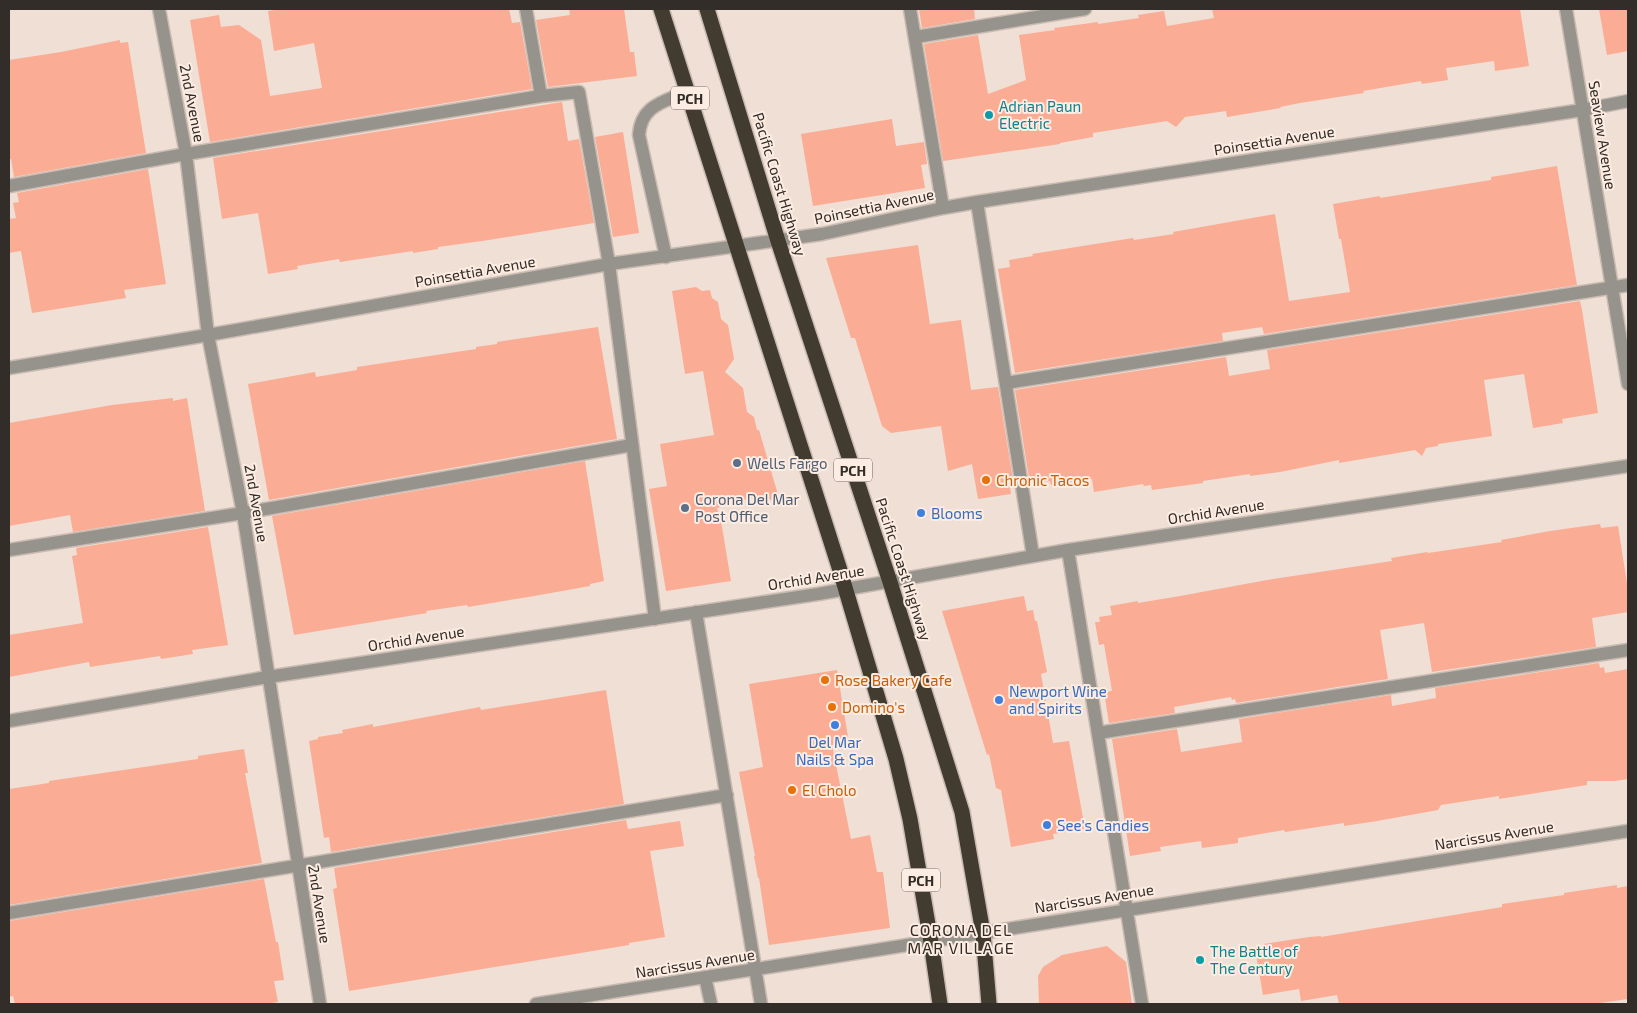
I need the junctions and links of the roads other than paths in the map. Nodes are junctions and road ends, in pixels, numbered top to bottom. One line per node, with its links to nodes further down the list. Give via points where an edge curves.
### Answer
1 (159, 9): 13 (street, 2nd Avenue)
2 (526, 9): 10 (street)
3 (661, 9): 9 (highway, PCH)
4 (707, 9): 17 (highway, Pacific Coast Highway / PCH)
5 (910, 9): 8 (street)
6 (1085, 9): 8 (street)
7 (1566, 9): 12 (street, Seaview Avenue)
8 (916, 37): 16 (street)
9 (688, 91): 18 (highway, PCH); 19 (street, via 651,107 640,124 639,135)
10 (541, 96): 13 (street); 20 (street, via 579,92)
11 (1628, 102): 12 (street, Poinsettia Avenue)
12 (1582, 110): 15 (street, Poinsettia Avenue); 22 (street, Seaview Avenue)
13 (186, 154): 14 (street); 23 (street, 2nd Avenue)
14 (9, 186)
15 (977, 202): 16 (street, Poinsettia Avenue); 25 (street)
16 (943, 208): 17 (street, Poinsettia Avenue)
17 (778, 241): 18 (street, Poinsettia Avenue); 33 (highway, Pacific Coast Highway / PCH)
18 (737, 247): 19 (street, Poinsettia Avenue); 34 (highway, PCH)
19 (666, 256): 20 (street, Poinsettia Avenue)
20 (609, 264): 23 (street, Poinsettia Avenue); 27 (street)
21 (1628, 285): 22 (street)
22 (1611, 288): 25 (street); 26 (street, Seaview Avenue)
23 (208, 335): 24 (street, Poinsettia Avenue); 29 (street, 2nd Avenue)
24 (9, 368)
25 (1006, 383): 32 (street)
26 (1628, 384)
27 (632, 445): 29 (street); 36 (street)
28 (1628, 466): 31 (street, Orchid Avenue)
29 (243, 513): 30 (street); 38 (street, 2nd Avenue)
30 (9, 550)
31 (1068, 550): 32 (street, Orchid Avenue); 40 (street)
32 (1032, 556): 33 (street, Orchid Avenue)
33 (890, 582): 34 (street, Orchid Avenue); 46 (highway, Pacific Coast Highway / PCH, via 962,812)
34 (846, 589): 35 (street, Orchid Avenue); 47 (highway, PCH, via 896,759)
35 (696, 612): 36 (street, Orchid Avenue); 41 (street)
36 (655, 619): 38 (street, Orchid Avenue)
37 (1628, 650): 40 (street)
38 (268, 677): 39 (street, Orchid Avenue); 43 (street, 2nd Avenue)
39 (9, 721)
40 (1098, 733): 44 (street)
41 (727, 795): 43 (street); 48 (street)
42 (1628, 831): 44 (street, Narcissus Avenue)
43 (298, 865): 45 (street); 50 (street, 2nd Avenue)
44 (1126, 910): 46 (street, Narcissus Avenue); 56 (street)
45 (9, 913)
46 (983, 933): 47 (street, Narcissus Avenue); 55 (highway, Pacific Coast Highway / PCH)
47 (931, 942): 48 (street, Narcissus Avenue); 54 (highway, PCH)
48 (756, 970): 49 (street, Narcissus Avenue); 53 (street)
49 (706, 978): 51 (street, Narcissus Avenue); 52 (street)
50 (320, 1004)
51 (536, 1004)
52 (711, 1004)
53 (761, 1004)
54 (940, 1004)
55 (989, 1004)
56 (1142, 1004)

